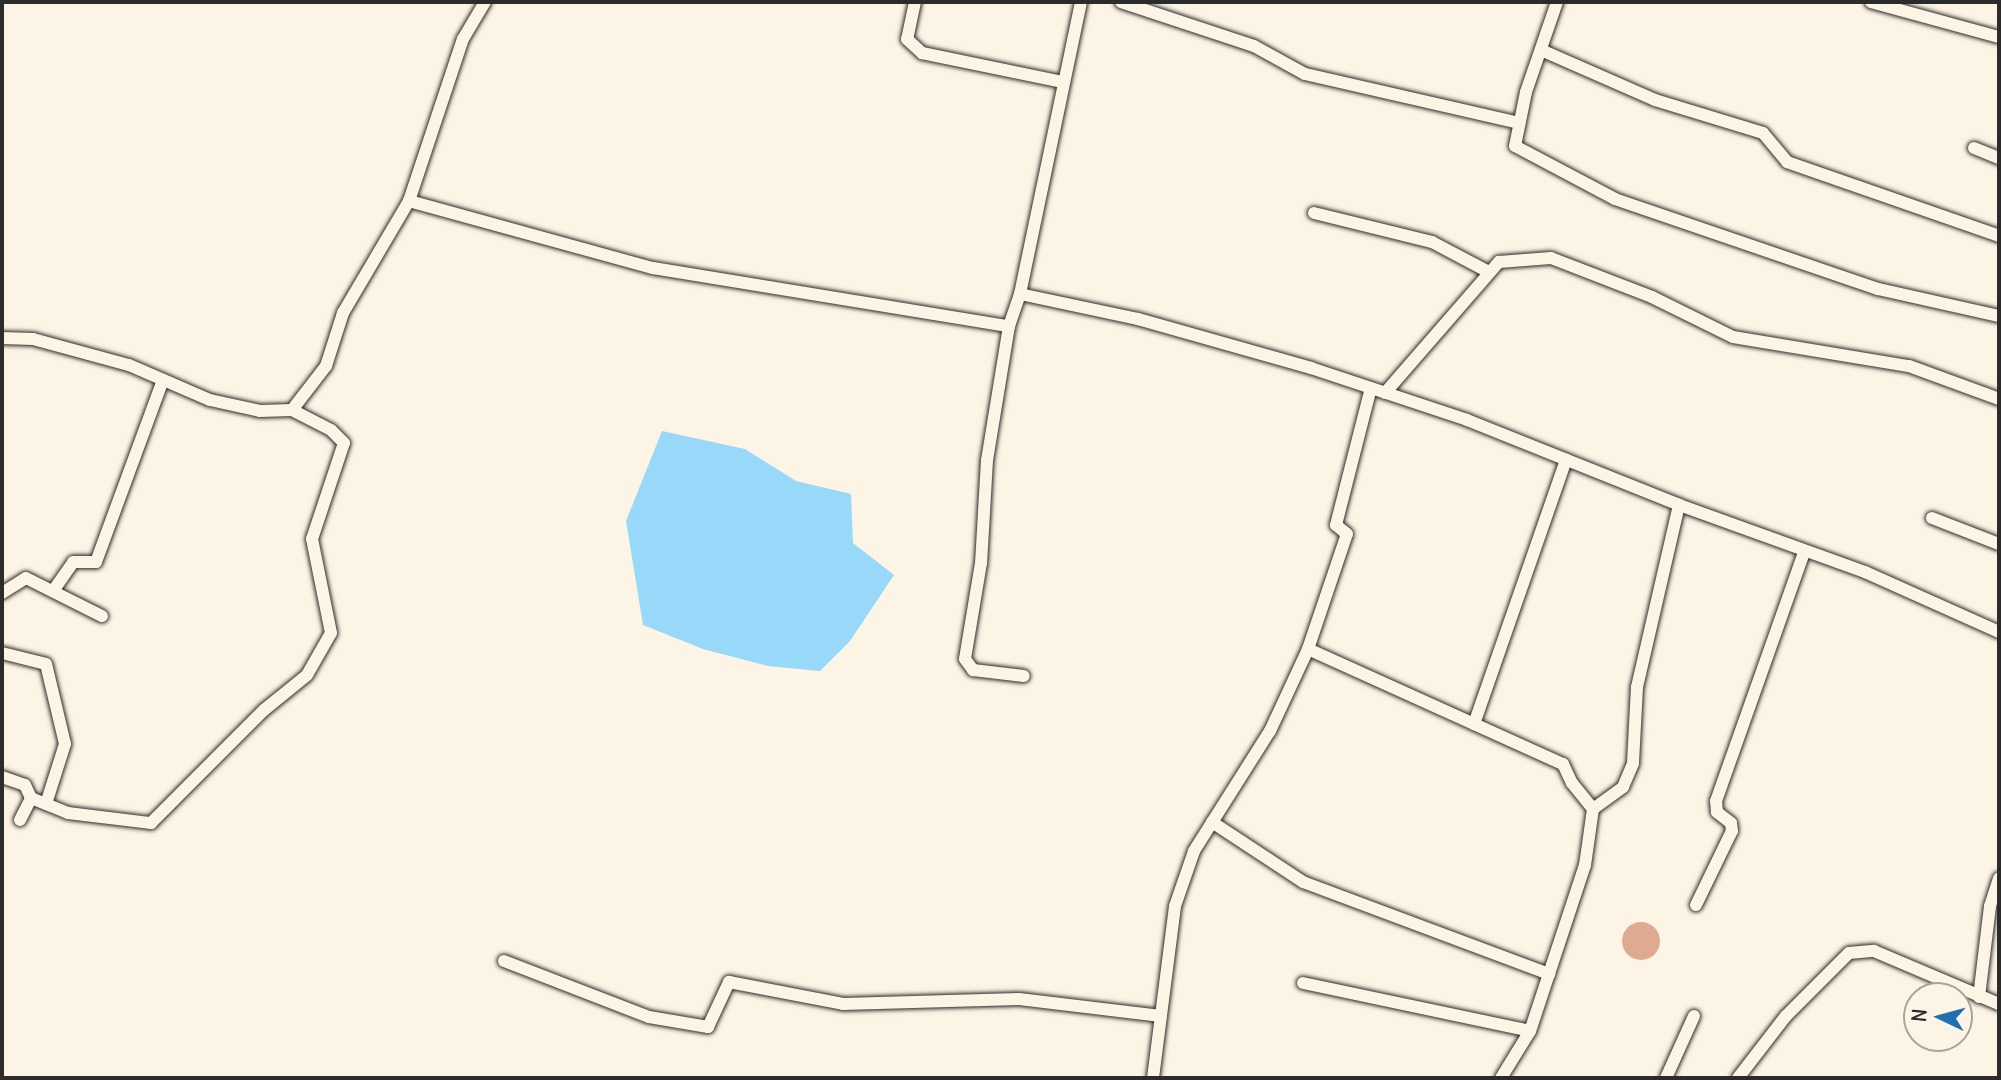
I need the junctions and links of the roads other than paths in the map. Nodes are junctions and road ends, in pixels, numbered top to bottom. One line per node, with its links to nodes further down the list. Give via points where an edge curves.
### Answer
1 (485, 2): 13 (street, via 463,39)
2 (915, 2): 9 (street, via 907,40 922,53)
3 (1081, 2): 9 (street)
4 (1121, 2): 10 (street, via 1254,46 1305,74)
5 (1557, 2): 8 (street)
6 (1871, 2): 7 (street)
7 (1999, 37)
8 (1542, 50): 10 (street); 15 (street, via 1655,100 1763,133 1787,162)
9 (1062, 82): 17 (street)
10 (1519, 123): 18 (street, via 1515,146 1615,199 1878,289 1975,307)
11 (1974, 148): 12 (street)
12 (1999, 159)
13 (408, 201): 19 (street, via 653,268); 25 (street, via 343,313 326,366)
14 (1314, 213): 16 (street, via 1432,242)
15 (1999, 236)
16 (1489, 272): 23 (street); 24 (street, via 1499,262 1551,258 1652,297 1733,337 1909,366)
17 (1020, 294): 19 (street); 22 (street, via 1138,319)
18 (1999, 316)
19 (1009, 326): 37 (street, via 985,479 981,562 965,659 973,670)
20 (2, 338): 21 (street, via 33,339)
21 (163, 380): 25 (street, via 210,400 260,411); 31 (street, via 96,562 73,562)
22 (1371, 388): 23 (street); 35 (street, via 1336,525 1347,534)
23 (1385, 393): 26 (street)
24 (1999, 399)
25 (292, 410): 41 (street, via 331,430 344,443 312,539 331,633 307,675 244,728 151,823 68,813)
26 (1566, 460): 27 (street); 38 (street)
27 (1679, 505): 30 (street); 42 (street, via 1637,687 1633,763 1623,787)
28 (1933, 518): 29 (street)
29 (1999, 544)
30 (1804, 552): 34 (street, via 1865,572); 46 (street, via 1716,801 1717,812 1731,822 1732,831)
31 (53, 592): 32 (street, via 26,578); 33 (street)
32 (2, 593)
33 (102, 616)
34 (1999, 632)
35 (1308, 649): 38 (street); 44 (street, via 1270,731)
36 (2, 653): 41 (street, via 46,664 65,744)
37 (1024, 676)
38 (1474, 724): 42 (street, via 1563,764)
39 (2, 777): 40 (street, via 25,785)
40 (31, 799): 41 (street); 43 (street)
41 (46, 804)
42 (1593, 809): 48 (street, via 1585,865)
43 (20, 820)
44 (1212, 822): 48 (street, via 1303,881); 52 (street, via 1194,851 1175,906)
45 (1999, 878): 50 (street, via 1990,906)
46 (1696, 905)
47 (504, 961): 52 (street, via 649,1017 708,1027 729,982 843,1004 1019,999)
48 (1549, 974): 54 (street)
49 (1303, 983): 54 (street)
50 (1979, 997): 51 (street); 58 (street, via 1874,951 1849,953 1786,1016)
51 (1999, 1004)
52 (1161, 1016): 55 (street)
53 (1694, 1016): 57 (street)
54 (1530, 1031): 56 (street)
55 (1153, 1078)
56 (1501, 1078)
57 (1666, 1078)
58 (1738, 1078)

